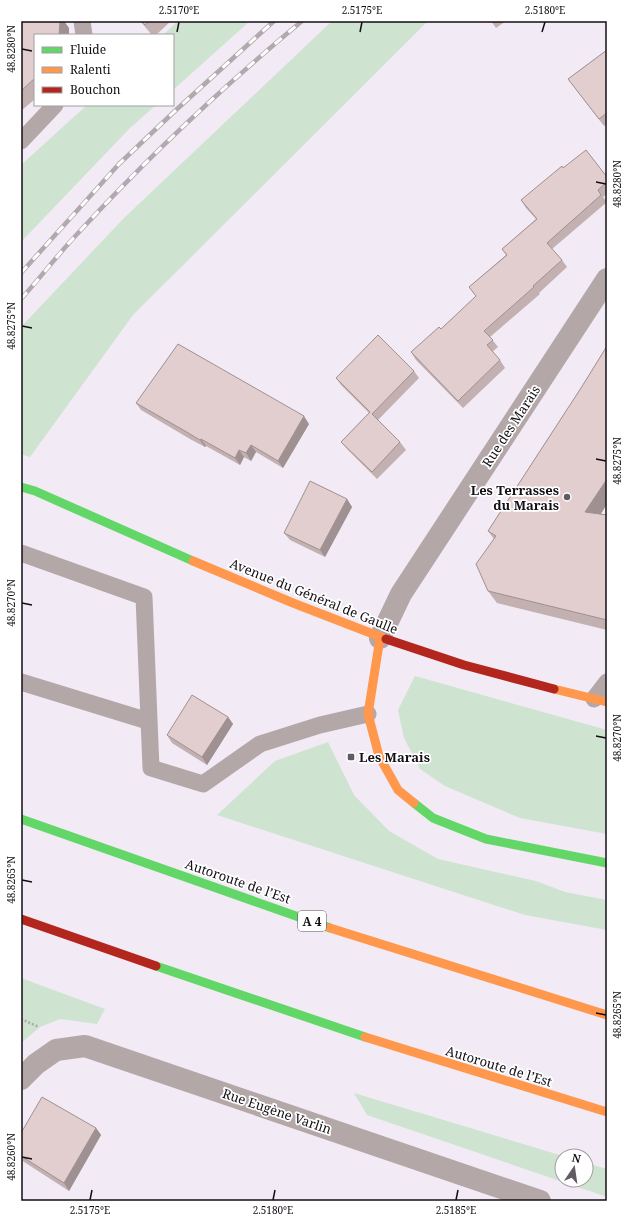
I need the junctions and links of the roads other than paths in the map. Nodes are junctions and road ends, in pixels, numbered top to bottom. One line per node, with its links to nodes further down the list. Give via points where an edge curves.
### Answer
1 (82, 21): 2 (lane)
2 (84, 34)
3 (54, 106): 4 (lane)
4 (21, 142)
5 (607, 279): 8 (street, Rue des Marais, via 401,594)
6 (21, 487): 8 (main road, Avenue du Général de Gaulle, via 279,598)
7 (21, 553): 13 (lane, via 144,598)
8 (380, 638): 11 (main road, Avenue du Général de Gaulle, via 458,664); 12 (main road)
9 (21, 682): 13 (lane)
10 (607, 682): 11 (lane)
11 (601, 700)
12 (368, 714): 13 (lane, via 320,725 260,744 203,784 151,768); 15 (main road, via 379,756 398,790 433,818 486,839)
13 (148, 721)
14 (21, 819): 17 (main road, Autoroute de l’Est / A 4, via 337,930)
15 (607, 863)
16 (21, 919): 19 (main road, Autoroute de l’Est, via 309,1019)
17 (607, 1015)
18 (21, 1079): 20 (street, Rue Eugène Varlin, via 56,1050 85,1046)
19 (607, 1112)
20 (540, 1201)

